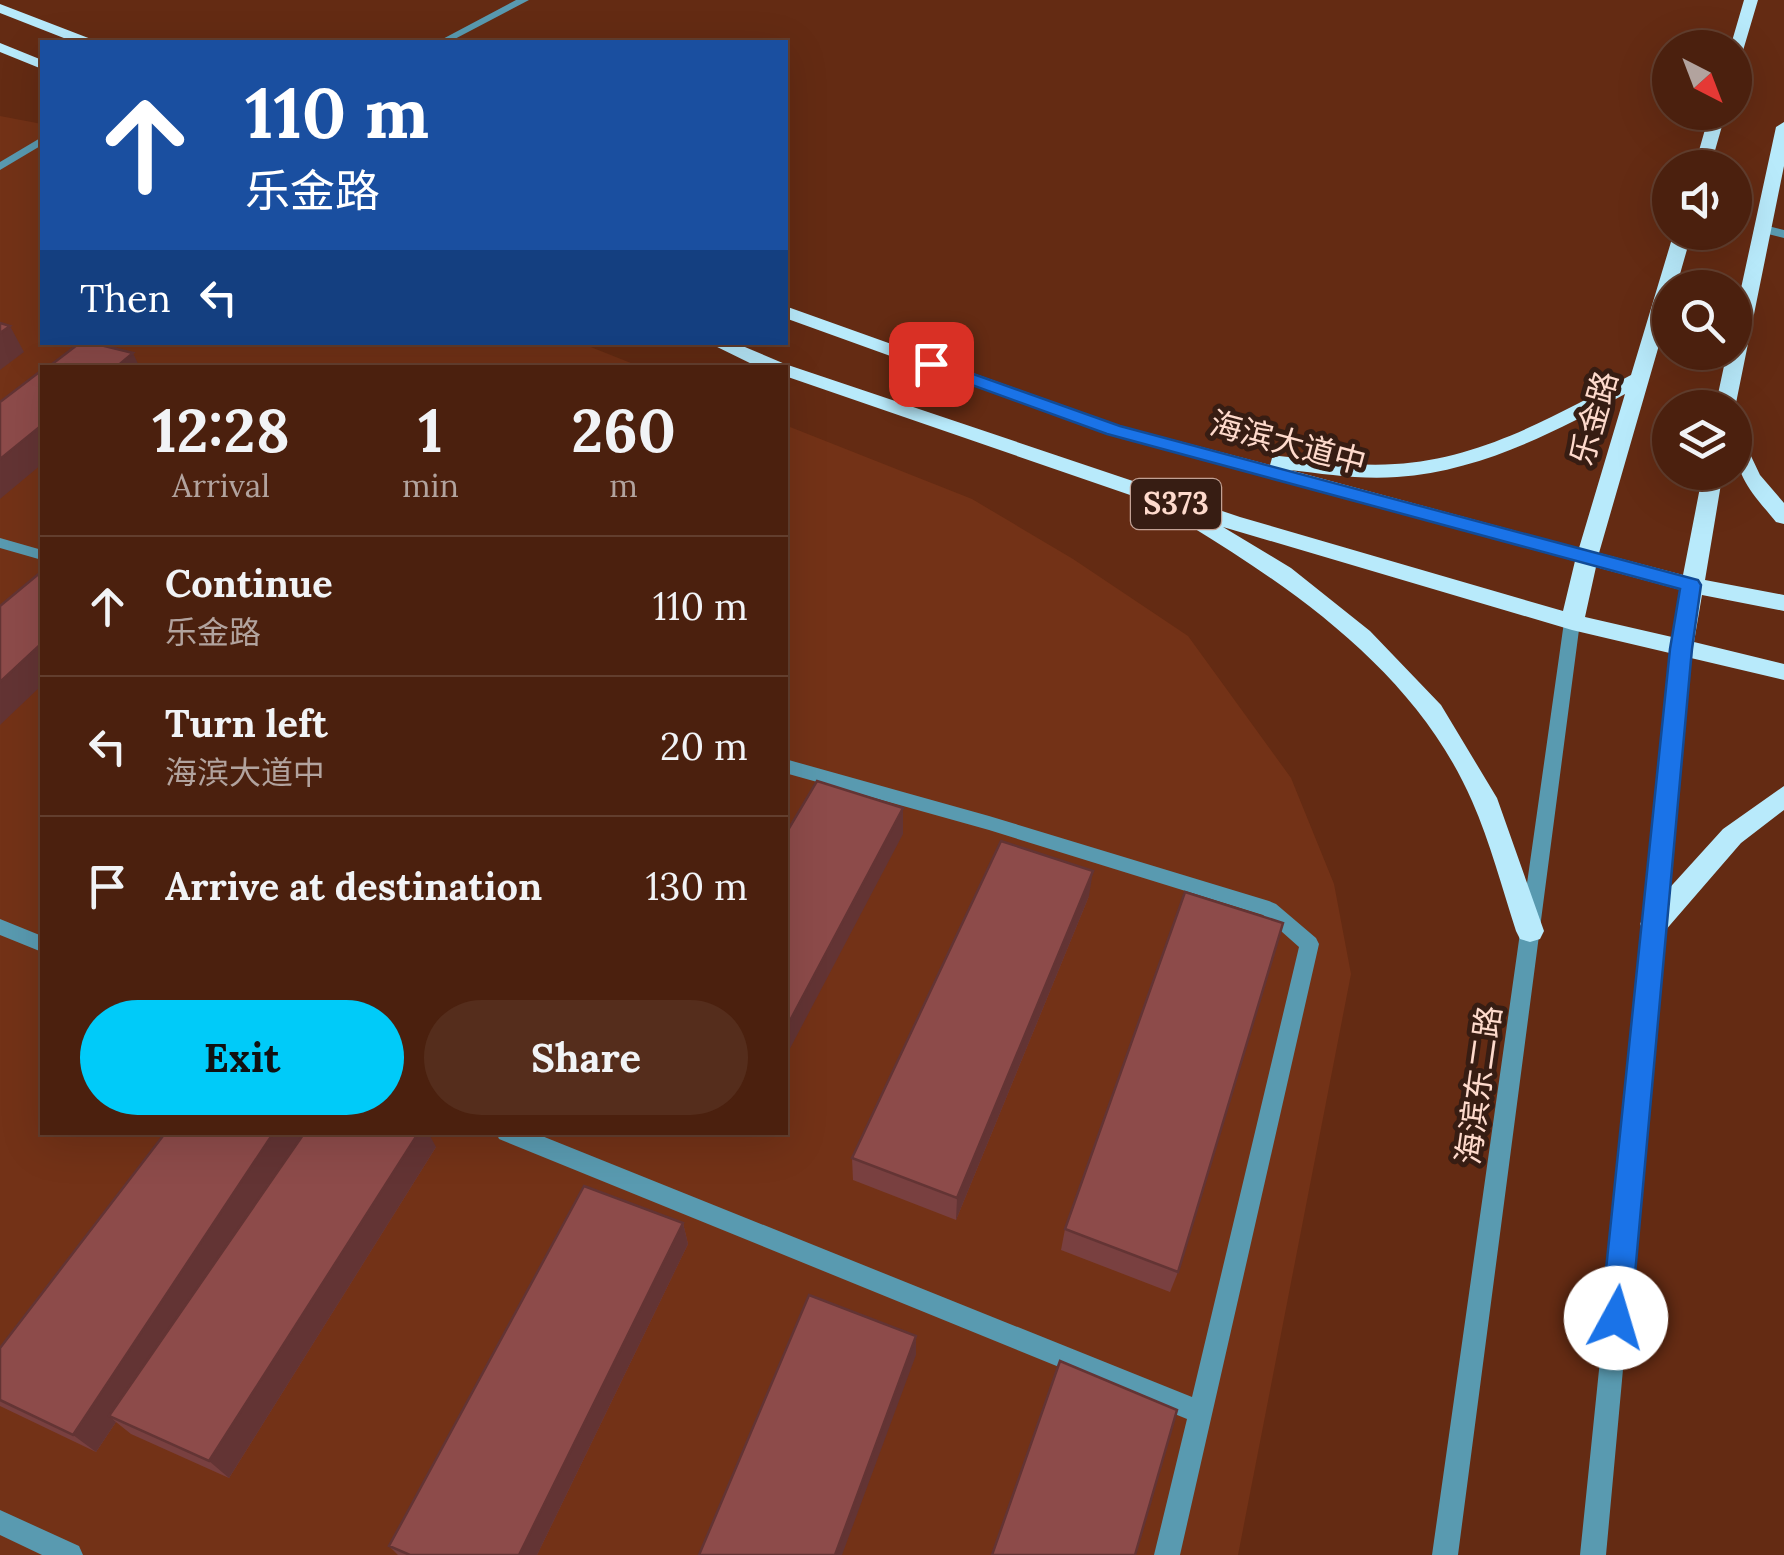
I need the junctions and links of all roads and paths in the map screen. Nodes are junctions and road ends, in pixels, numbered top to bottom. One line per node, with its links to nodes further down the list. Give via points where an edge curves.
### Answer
1 (524, 0): 6 (street)
2 (1751, 0): 4 (main road)
3 (0, 8): 5 (main road)
4 (1742, 30)
5 (81, 40)
6 (446, 40)
7 (0, 47): 8 (main road)
8 (40, 64)
9 (1784, 126): 12 (main road)
10 (40, 141): 11 (street)
11 (0, 168)
12 (1760, 228): 13 (street); 20 (main road)
13 (1784, 234)
14 (1677, 250): 19 (main road, 乐金路)
15 (788, 313): 21 (main road, 海滨大道中 / S373, via 1114,430)
16 (723, 345): 17 (main road)
17 (771, 365)
18 (788, 371): 24 (main road, S373)
19 (1640, 378): 21 (main road, via 1543,431 1466,459 1396,471); 28 (main road, 乐金路)
20 (1728, 390)
21 (1215, 458): 28 (main road, 海滨大道中 / S373)
22 (1752, 477): 25 (main road)
23 (1709, 490): 29 (main road)
24 (1166, 500): 31 (main road, S373); 38 (main road, via 1282,573 1362,637 1432,711 1484,798)
25 (1784, 518)
26 (0, 542): 27 (street)
27 (40, 554)
28 (1587, 557): 29 (main road, 海滨大道中 / S373); 31 (main road, 乐金路)
29 (1691, 585): 30 (main road, 海滨大道中 / S373); 32 (main road)
30 (1784, 603)
31 (1572, 622): 32 (main road, S373); 38 (street, 海滨东二路)
32 (1681, 649): 33 (main road, S373); 36 (street)
33 (1784, 672)
34 (788, 767): 41 (street, via 1269,909 1309,944)
35 (1784, 796): 36 (main road, via 1732,836)
36 (1654, 924): 46 (street)
37 (0, 927): 39 (street)
38 (1530, 931): 45 (street, 海滨东二路)
39 (40, 943)
40 (513, 1135): 41 (street)
41 (1200, 1412): 44 (street)
42 (0, 1522): 43 (street)
43 (70, 1555)
44 (1168, 1555)
45 (1444, 1555)
46 (1592, 1555)

